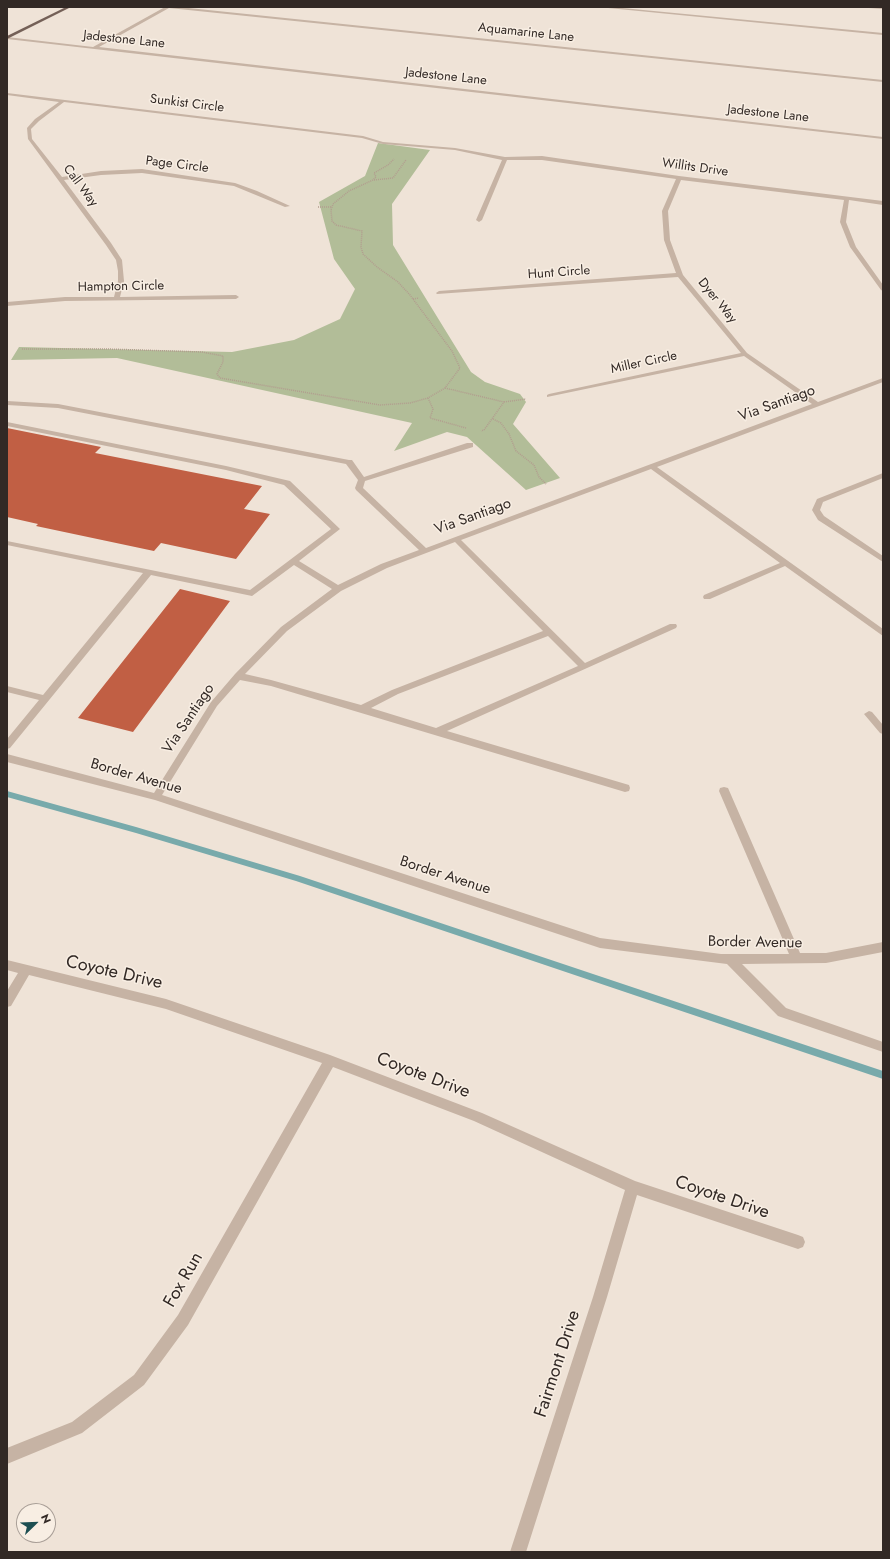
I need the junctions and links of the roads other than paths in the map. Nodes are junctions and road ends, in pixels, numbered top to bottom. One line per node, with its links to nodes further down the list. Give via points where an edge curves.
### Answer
1 (69, 7): 7 (main road)
2 (168, 7): 8 (street); 9 (street, Aquamarine Lane)
3 (600, 7): 6 (street)
4 (868, 7): 5 (street)
5 (883, 8)
6 (883, 34)
7 (7, 38): 8 (street, Jadestone Lane)
8 (94, 48): 12 (street, Jadestone Lane)
9 (883, 81)
10 (7, 94): 11 (street, Sunkist Circle)
11 (64, 100): 13 (street, Sunkist Circle, via 363,137 383,143 455,149); 15 (street, Call Way, via 29,129 30,139)
12 (883, 138)
13 (505, 159): 14 (street, Willits Drive, via 542,158); 19 (street)
14 (679, 178): 16 (street, Willits Drive); 20 (street, Dyer Way, via 665,211 667,240)
15 (61, 179): 18 (street, Page Circle, via 101,173 142,171 236,185); 24 (street, Call Way, via 119,260 122,270)
16 (847, 199): 17 (street, Willits Drive); 21 (street, via 843,222 853,247)
17 (883, 203)
18 (287, 206)
19 (479, 220)
20 (680, 275): 22 (street, Hunt Circle); 26 (street, Dyer Way)
21 (883, 289)
22 (439, 293)
23 (236, 297): 24 (street, Hampton Circle)
24 (116, 299): 25 (street, Hampton Circle, via 65,299)
25 (7, 304)
26 (745, 354): 28 (street, Miller Circle); 30 (street, Dyer Way)
27 (883, 380): 30 (street, Via Santiago)
28 (549, 396)
29 (7, 403): 35 (street, via 58,406 349,462)
30 (817, 404): 33 (street, Via Santiago)
31 (7, 424): 40 (street, via 218,466 287,483 336,529)
32 (470, 445): 35 (street)
33 (651, 466): 36 (street, Via Santiago); 41 (street)
34 (883, 474): 39 (street, via 820,502 816,510 821,518)
35 (362, 480): 38 (street, via 360,488)
36 (456, 539): 38 (street, Via Santiago); 46 (street)
37 (7, 543): 42 (street)
38 (425, 551): 43 (street, Via Santiago, via 384,566)
39 (883, 560)
40 (294, 561): 42 (street, via 252,593); 43 (street)
41 (786, 563): 44 (street); 47 (street)
42 (149, 572): 51 (street)
43 (338, 589): 49 (street, Via Santiago, via 284,629)
44 (707, 597)
45 (673, 626): 48 (street)
46 (549, 632): 48 (street); 52 (street, via 395,692)
47 (883, 633)
48 (584, 667): 55 (street)
49 (238, 676): 52 (street); 60 (street, Via Santiago, via 214,704)
50 (7, 688): 51 (street)
51 (46, 699): 56 (street)
52 (362, 710): 55 (street)
53 (869, 714): 54 (street)
54 (883, 731)
55 (436, 732): 58 (street)
56 (7, 746)
57 (7, 758): 60 (street, Border Avenue)
58 (625, 788)
59 (724, 791): 63 (street)
60 (156, 797): 62 (street, Border Avenue, via 600,943)
61 (883, 947): 63 (street, Border Avenue, via 826,958)
62 (730, 959): 63 (street, Border Avenue); 67 (street, via 782,1012)
63 (797, 959)
64 (7, 965): 65 (street, Coyote Drive)
65 (26, 971): 66 (street); 68 (street, Coyote Drive, via 166,1004)
66 (7, 1002)
67 (883, 1047)
68 (330, 1060): 69 (street, Coyote Drive, via 478,1117); 71 (street, Fox Run, via 183,1320 139,1380 77,1428)
69 (633, 1187): 70 (street, Coyote Drive); 72 (street, Fairmont Drive)
70 (798, 1242)
71 (7, 1456)
72 (518, 1552)

